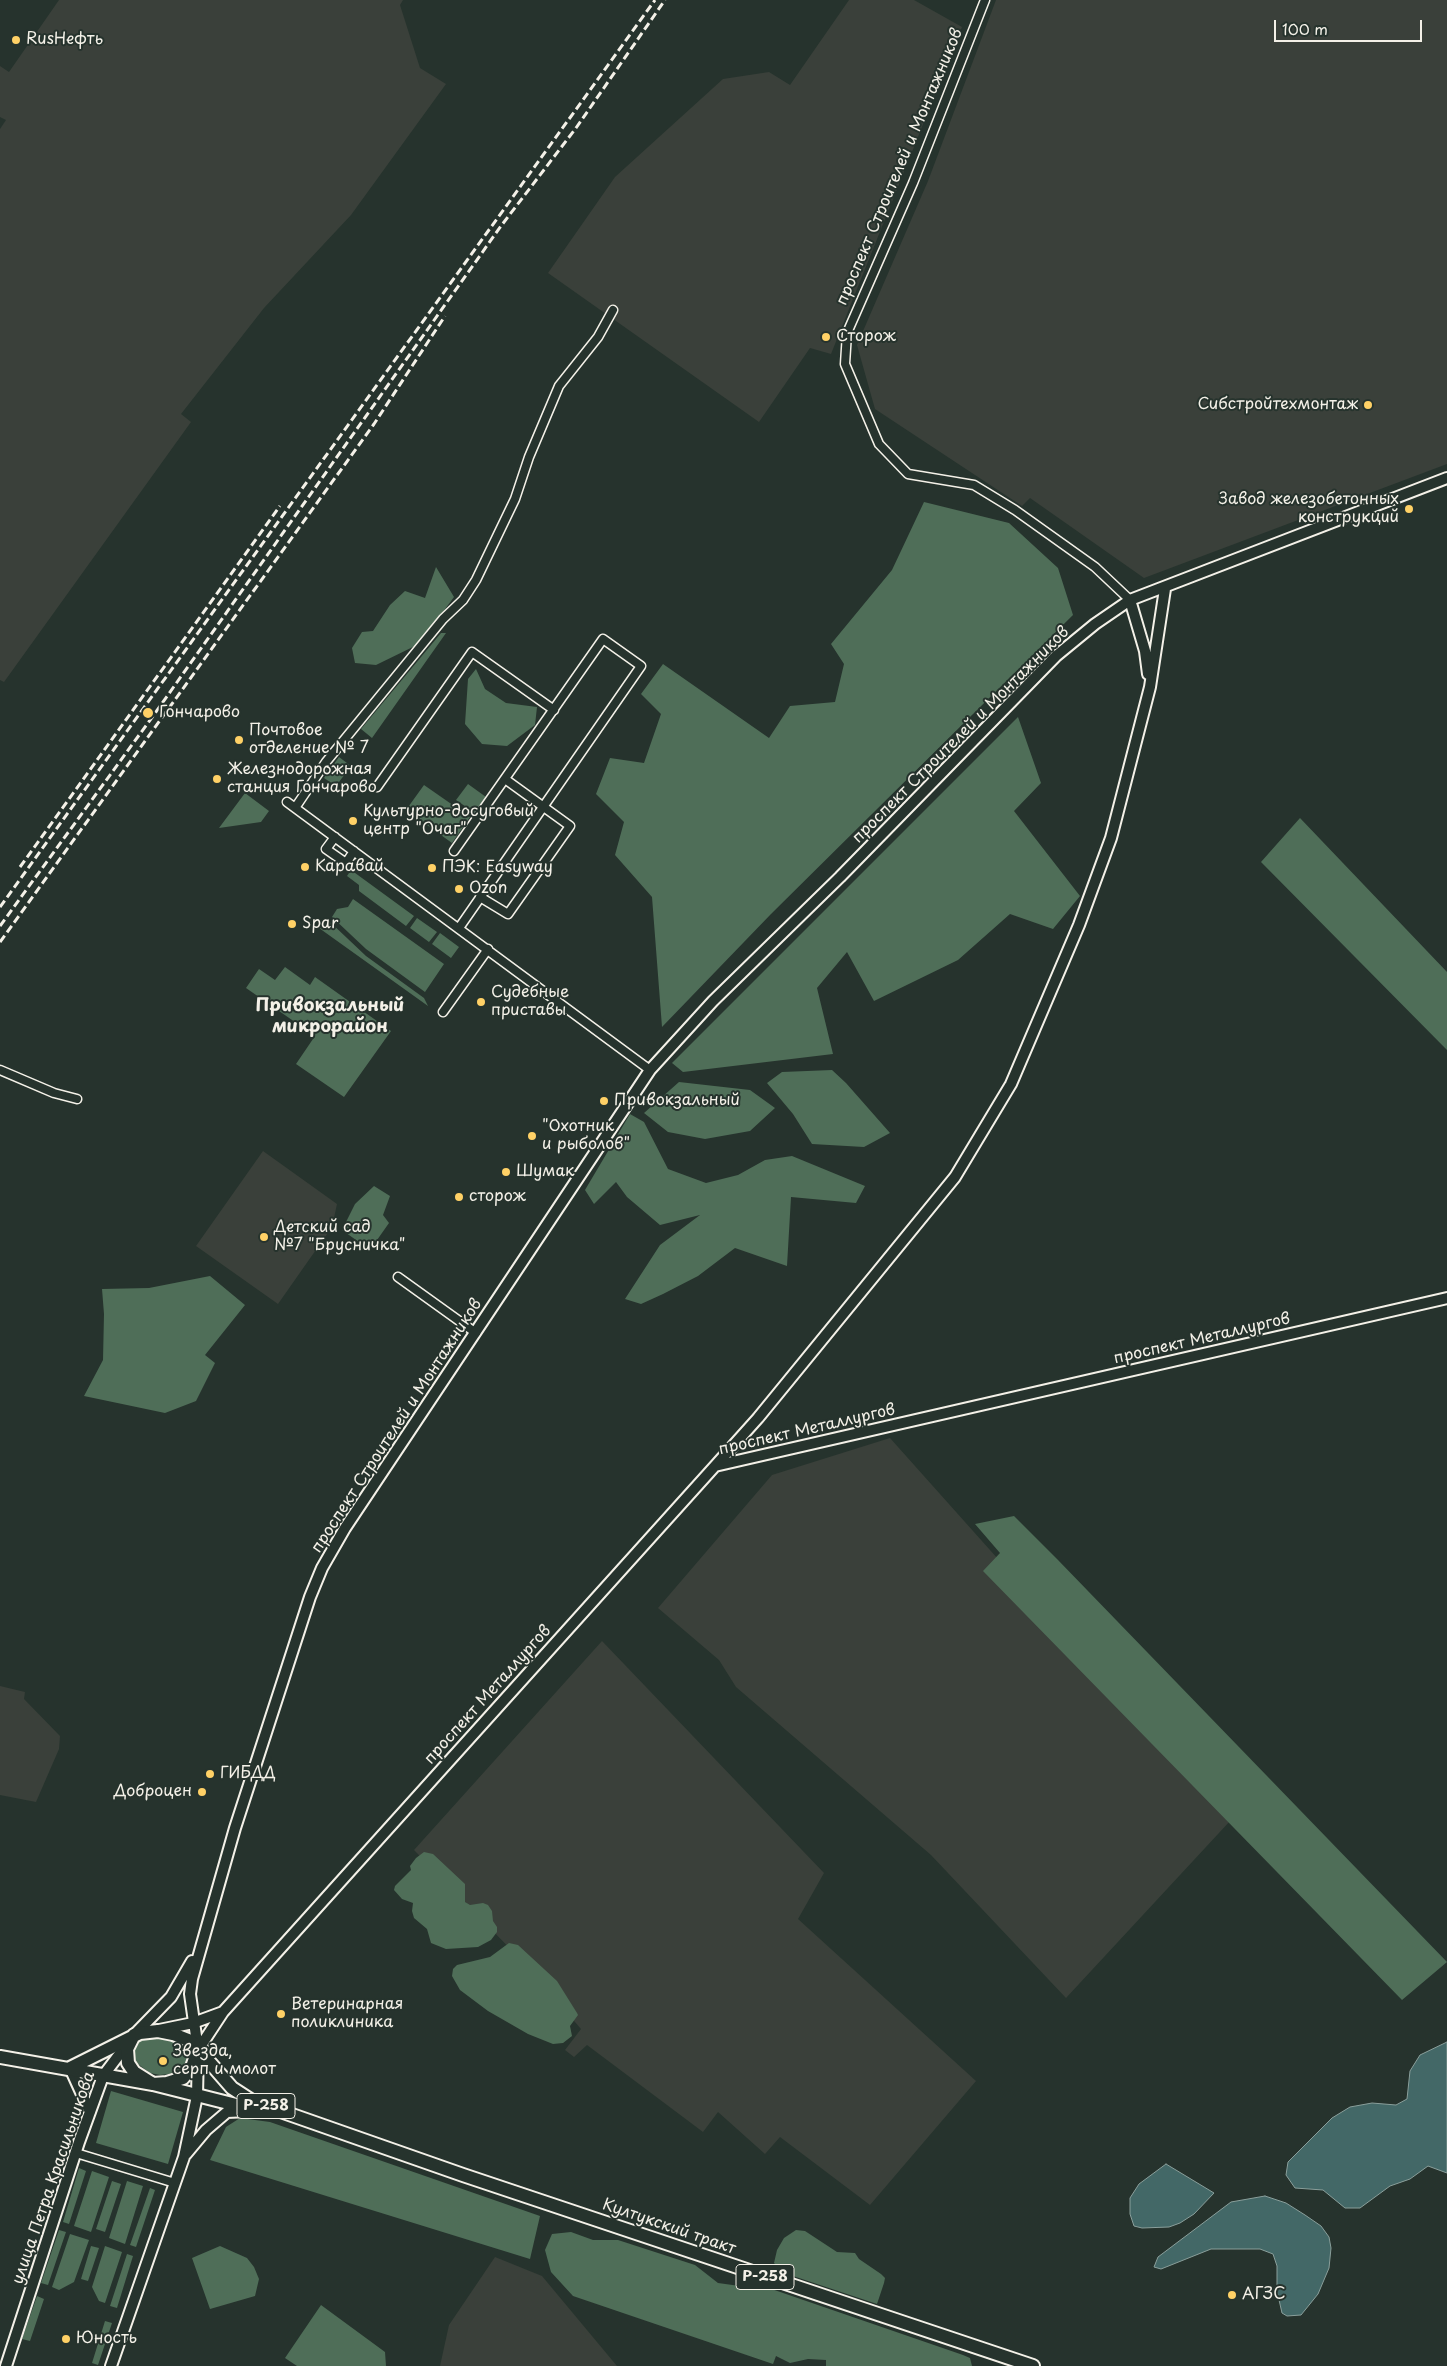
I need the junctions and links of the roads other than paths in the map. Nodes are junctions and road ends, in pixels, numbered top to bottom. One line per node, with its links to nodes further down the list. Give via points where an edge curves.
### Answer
1 (985, 0): 5 (street, проспект Строителей и Монтажников, via 912,183 847,332 845,364 879,444 908,474 974,485 1095,567)
2 (613, 310): 12 (street, via 598,337 559,386 529,457 516,498 476,580 463,600 443,619 326,762)
3 (1447, 478): 4 (street)
4 (1165, 588): 5 (street); 6 (street)
5 (1130, 600): 6 (street, via 1145,651); 21 (street, проспект Строителей и Монтажников, via 1056,656 840,877 713,1001)
6 (1150, 687): 26 (street, via 1111,838 1079,925 1011,1084 954,1177 758,1418)
7 (554, 710): 8 (street); 9 (street, via 472,652); 11 (street, via 603,639 641,666)
8 (504, 779): 11 (street); 15 (street)
9 (377, 787)
10 (287, 802): 12 (street)
11 (543, 806): 16 (street); 16 (street, via 570,826 508,914)
12 (295, 808): 13 (street)
13 (335, 837): 14 (street); 14 (street, via 326,849 346,863)
14 (354, 851): 17 (street)
15 (454, 851)
16 (480, 897): 17 (street)
17 (459, 928): 18 (street)
18 (488, 949): 19 (street); 21 (street)
19 (443, 1012)
20 (0, 1070): 22 (street, via 54,1093)
21 (650, 1070): 25 (street, проспект Строителей и Монтажников)
22 (78, 1099)
23 (398, 1277): 25 (street)
24 (1447, 1298): 26 (street, проспект Металлургов)
25 (476, 1332): 27 (street, проспект Строителей и Монтажников, via 345,1528 322,1568 279,1688)
26 (715, 1466): 28 (street, проспект Металлургов)
27 (201, 1945): 29 (street, проспект Строителей и Монтажников, via 191,1983); 31 (street, проспект Строителей и Монтажников, via 175,1991)
28 (223, 2012): 29 (street, проспект Металлургов); 32 (street, проспект Металлургов)
29 (193, 2023): 30 (street, проспект Металлургов); 32 (street, проспект Строителей и Монтажников)
30 (158, 2031): 31 (main road, Р-258); 32 (main road, Р-258, via 182,2036)
31 (134, 2035): 34 (main road, Р-258); 35 (street, улица Петра Красильникова); 36 (main road, Р-258, via 127,2049 128,2063 134,2072)
32 (198, 2050): 36 (main road, Р-258, via 192,2068 183,2078 168,2084); 37 (street); 40 (main road, Р-258, via 215,2072 244,2097)
33 (0, 2057): 34 (main road, Р-258)
34 (70, 2068): 35 (main road, Р-258); 39 (street)
35 (103, 2076): 36 (main road, Р-258); 39 (street, улица Петра Красильникова)
36 (153, 2084): 37 (main road, Р-258)
37 (197, 2096): 38 (main road, Р-258); 42 (street)
38 (261, 2111): 40 (main road, Р-258); 42 (street, via 227,2112 206,2130)
39 (90, 2112): 41 (street, улица Петра Красильникова)
40 (351, 2137): 46 (main road, Култукский тракт / Р-258)
41 (76, 2153): 43 (street); 44 (street, улица Петра Красильникова)
42 (184, 2157): 43 (street)
43 (175, 2183): 45 (street)
44 (6, 2366)
45 (111, 2366)
46 (1033, 2366)

